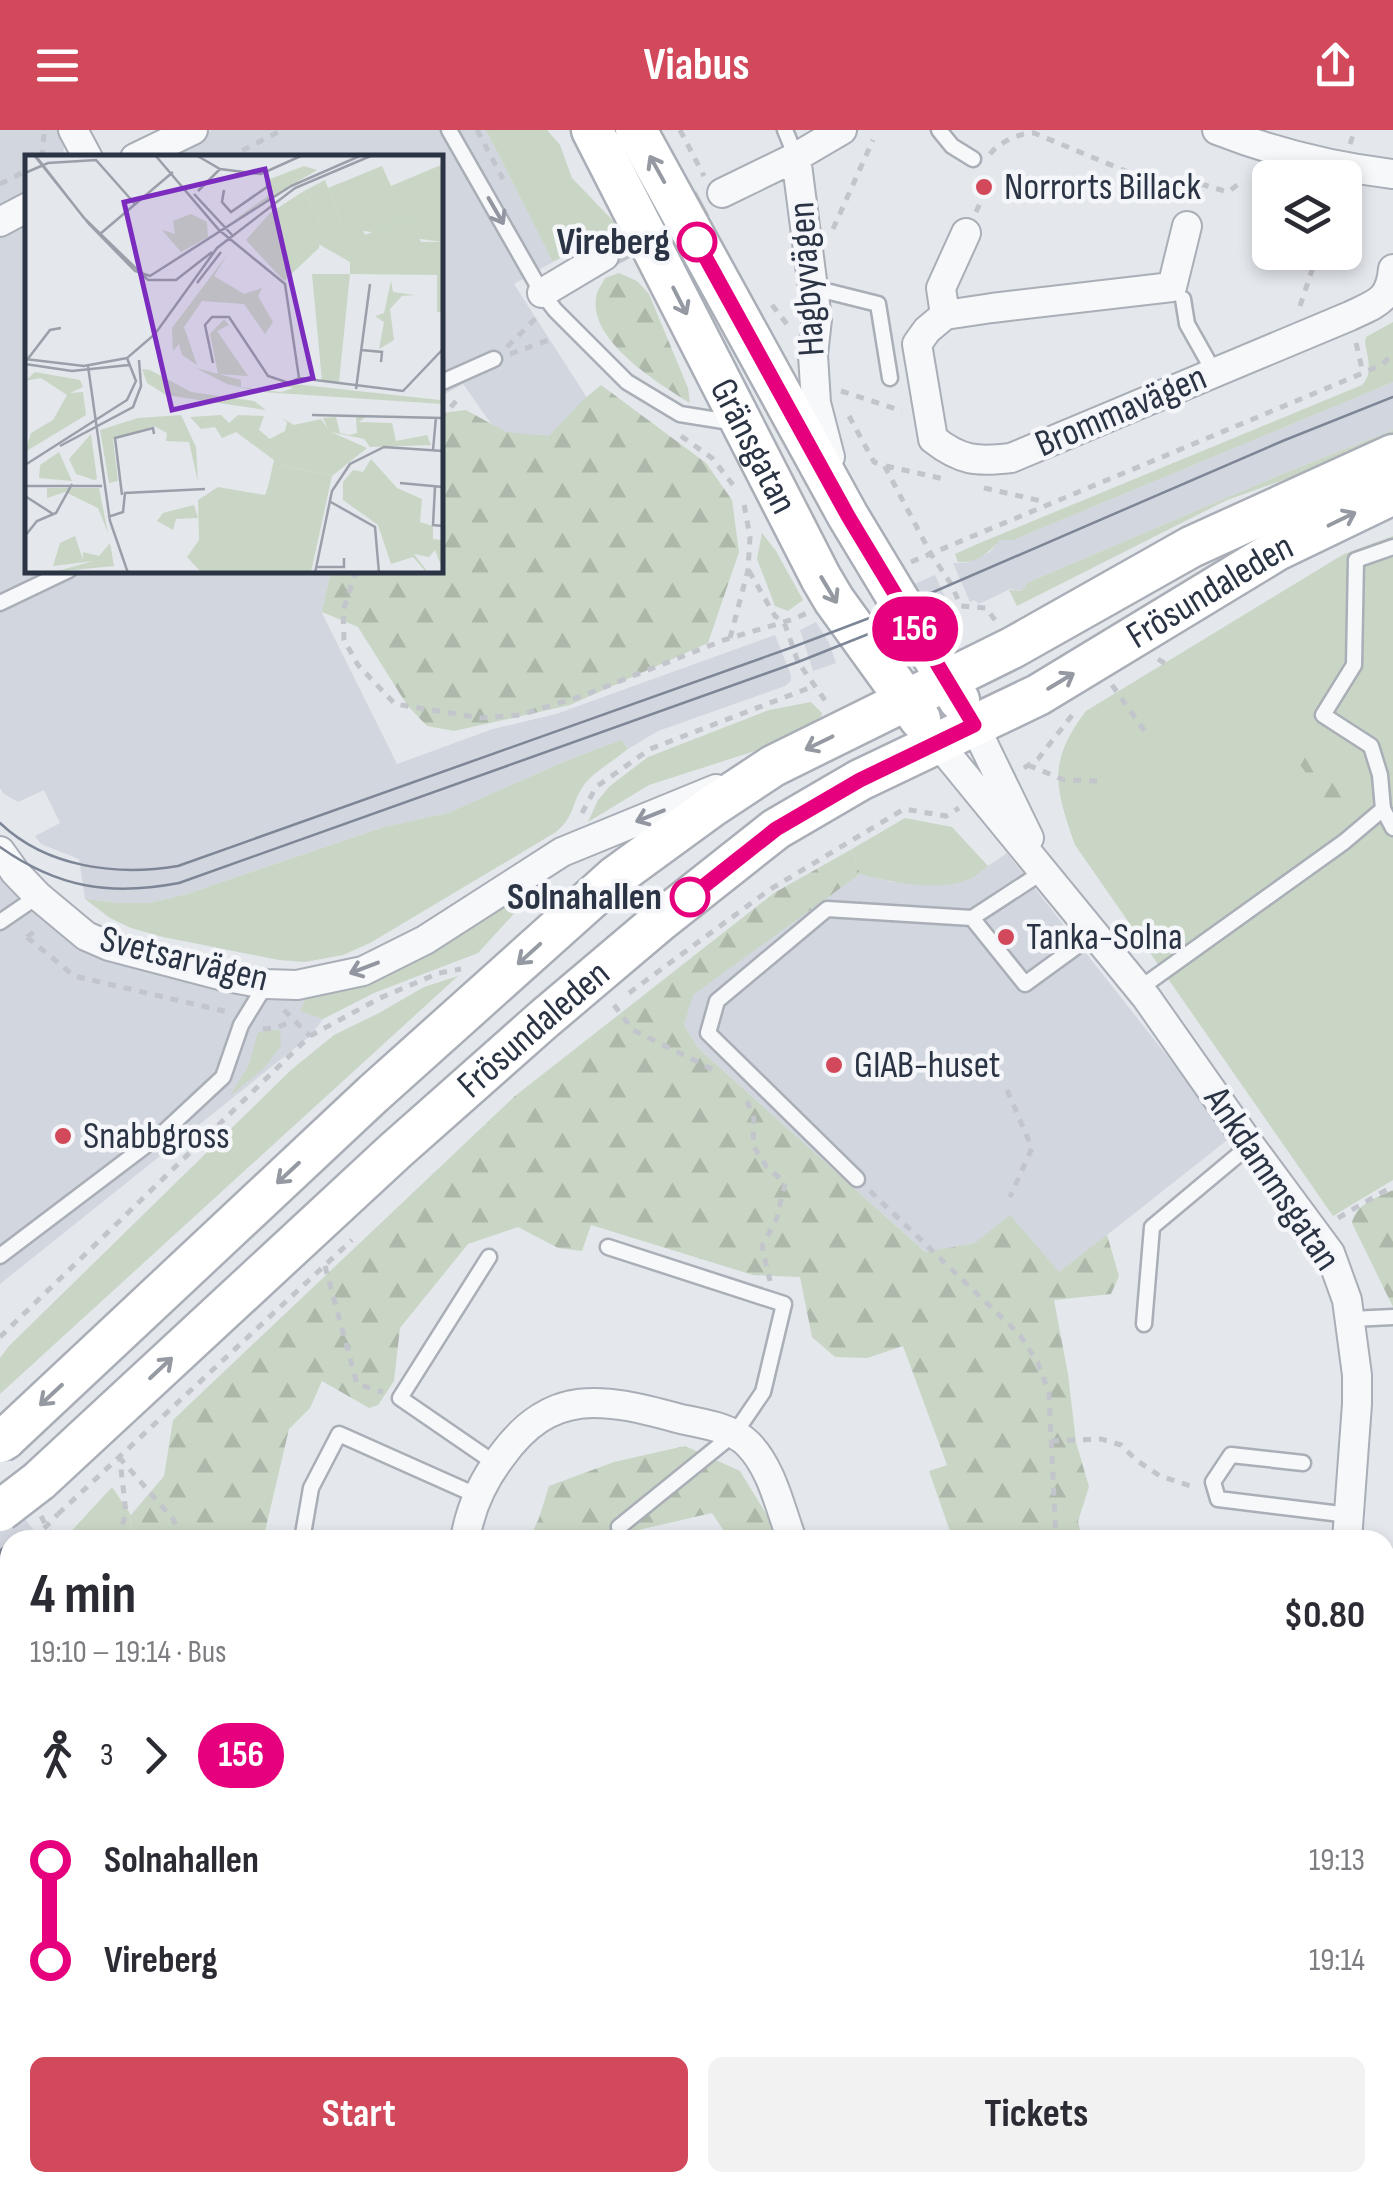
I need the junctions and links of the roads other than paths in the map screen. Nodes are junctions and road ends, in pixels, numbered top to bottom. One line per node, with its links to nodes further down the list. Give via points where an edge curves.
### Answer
1 (73, 130): 11 (street)
2 (193, 130): 12 (street)
3 (450, 130): 26 (lane, one-way to 26)
4 (564, 130): 16 (main road, via 583,159)
5 (592, 130): 16 (main road, Gränsgatan)
6 (636, 130): 35 (main road, Gränsgatan, one-way to 6)
7 (785, 130): 13 (lane)
8 (842, 130): 13 (street, Hagbyvägen)
9 (939, 130): 14 (lane)
10 (1218, 130): 15 (street)
11 (86, 155)
12 (140, 155)
13 (796, 158): 17 (street, Hagbyvägen); 24 (street, Hagbyvägen)
14 (974, 160)
15 (1393, 174)
16 (620, 183): 32 (main road, Gränsgatan, one-way to 32)
17 (722, 193)
18 (25, 209): 20 (street)
19 (1190, 212): 27 (street, via 1172,288 992,308)
20 (0, 222)
21 (966, 233): 27 (street, via 941,288)
22 (604, 256): 26 (street)
23 (1393, 269): 29 (street, Brommavägen, via 1389,292 1378,302)
24 (814, 293): 30 (lane, via 878,304); 35 (street, Hagbyvägen, via 816,403)
25 (1184, 299): 29 (lane, via 1187,324)
26 (541, 304): 32 (lane, via 627,382 680,414)
27 (936, 322): 29 (street, Brommavägen, via 917,344 933,439 952,454 981,462 1010,458)
28 (494, 360): 31 (lane)
29 (1214, 372)
30 (890, 378)
31 (442, 382)
32 (742, 424): 40 (main road, Gränsgatan, one-way to 40, via 822,578)
33 (1393, 455): 39 (main road, Frösundaleden, via 1191,547)
34 (1393, 494): 41 (main road, Frösundaleden, one-way to 34, via 1038,694 1277,550)
35 (848, 516): 39 (main road, Gränsgatan)
36 (1393, 547): 44 (lane, via 1356,560 1354,664 1324,715 1371,746)
37 (65, 572): 38 (lane)
38 (0, 603)
39 (946, 680): 40 (main road, Frösundaleden); 41 (main road, Gränsgatan)
40 (906, 700): 42 (main road, Gränsgatan); 43 (main road, Frösundaleden, one-way to 43)
41 (974, 725): 42 (main road, Frösundaleden); 47 (street, Ankdammsgatan)
42 (937, 742): 47 (street, Ankdammsgatan); 67 (main road, Frösundaleden, one-way to 42, bridge, via 48,1498 395,1151 661,920 776,829)
43 (773, 766): 52 (street, Svetsarvägen, one-way to 52, via 562,852 363,971); 63 (main road, Frösundaleden, one-way to 63, via 615,877)
44 (1383, 809): 45 (lane); 53 (lane)
45 (1393, 828)
46 (0, 851): 48 (street, Svetsarvägen)
47 (1044, 871): 49 (lane); 51 (street, Ankdammsgatan)
48 (38, 896): 50 (lane); 52 (street, Svetsarvägen, via 86,936 109,946)
49 (972, 918): 51 (lane, via 1025,984); 55 (lane, via 827,909 717,1002 708,1032)
50 (2, 920)
51 (1094, 933): 53 (street, Ankdammsgatan)
52 (266, 984): 57 (lane, via 241,1025 223,1077 165,1131)
53 (1139, 989): 54 (street, Ankdammsgatan)
54 (1250, 1145): 60 (street, Ankdammsgatan, via 1330,1253); 61 (lane, via 1152,1227)
55 (857, 1179)
56 (608, 1247): 62 (lane, via 784,1304 764,1392)
57 (0, 1256)
58 (489, 1257): 65 (lane, via 400,1398)
59 (1393, 1317): 60 (lane)
60 (1351, 1319): 68 (street, Ankdammsgatan, via 1357,1404)
61 (1144, 1324)
62 (736, 1433): 65 (street, via 632,1406 572,1405 535,1420); 71 (lane); 72 (street, via 764,1464)
63 (2, 1440)
64 (1303, 1463): 68 (lane, via 1232,1455 1214,1482 1218,1499)
65 (496, 1464): 66 (street)
66 (478, 1496): 69 (lane, via 339,1434 311,1488); 70 (street)
67 (0, 1511)
68 (1348, 1527)
69 (304, 1530)
70 (467, 1530)
71 (620, 1530)
72 (788, 1530)

